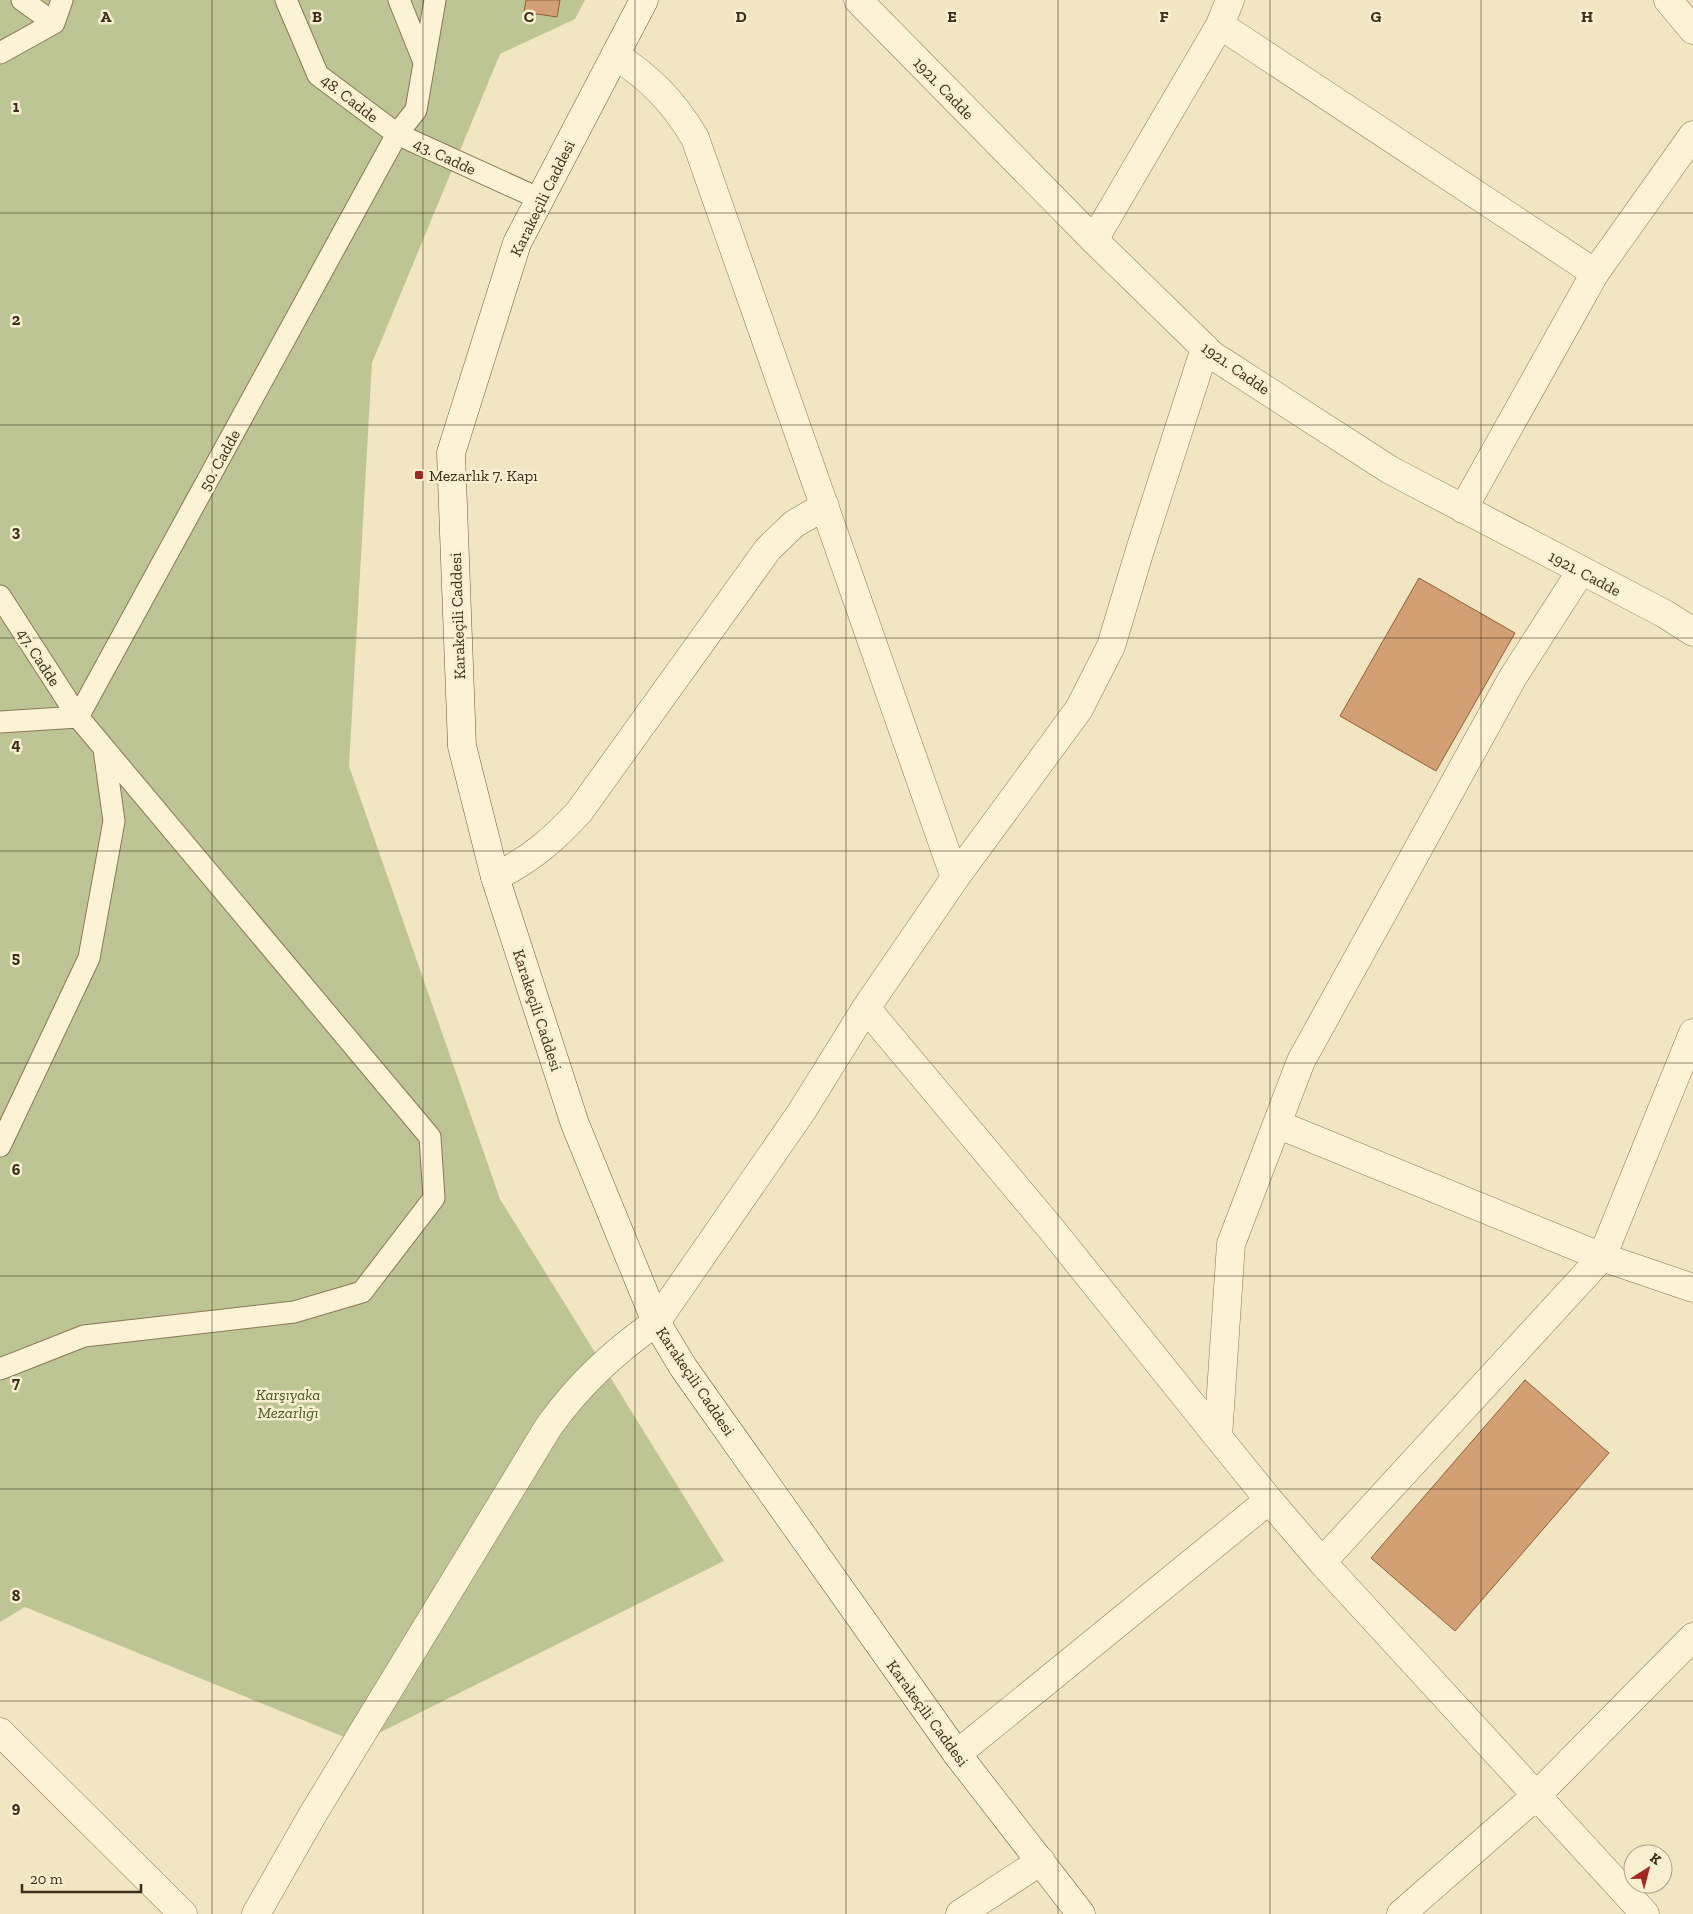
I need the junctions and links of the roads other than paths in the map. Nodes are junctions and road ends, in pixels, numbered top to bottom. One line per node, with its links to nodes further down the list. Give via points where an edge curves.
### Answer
1 (22, 0): 10 (lane)
2 (62, 0): 10 (lane)
3 (286, 0): 16 (lane, 48. Cadde, via 318,75)
4 (399, 0): 15 (lane)
5 (435, 0): 15 (lane, 43. Cadde)
6 (644, 0): 14 (street, Karakeçili Caddesi)
7 (858, 0): 19 (street, 1921. Cadde)
8 (1230, 0): 11 (street)
9 (1668, 0): 12 (street)
10 (54, 23): 13 (lane)
11 (1220, 25): 19 (street); 20 (street)
12 (1693, 30)
13 (0, 54)
14 (615, 55): 18 (street, Karakeçili Caddesi); 22 (street, via 662,91 695,138)
15 (424, 63): 16 (lane, 43. Cadde, via 416,110)
16 (397, 134): 18 (lane, 43. Cadde); 27 (lane, 50. Cadde)
17 (1693, 135): 20 (street)
18 (540, 199): 30 (street, Karakeçili Caddesi, via 517,243 450,453 462,746)
19 (1094, 240): 21 (street, 1921. Cadde)
20 (1595, 273): 23 (street)
21 (1205, 348): 23 (street, 1921. Cadde, via 1390,470); 31 (street, via 1111,646 1080,709)
22 (825, 506): 30 (street, via 794,524 768,550 579,812 555,838 528,859); 31 (street)
23 (1463, 509): 24 (street, 1921. Cadde)
24 (1581, 571): 26 (street, 1921. Cadde); 34 (street, via 1513,677 1306,1052)
25 (0, 596): 27 (lane, 47. Cadde)
26 (1693, 632)
27 (78, 717): 28 (lane); 29 (lane, 47. Cadde)
28 (0, 722)
29 (104, 748): 35 (lane, via 114,821 89,958); 39 (lane, 47. Cadde, via 430,1137 434,1198 362,1292 294,1312 84,1336)
30 (495, 877): 38 (street, Karakeçili Caddesi, via 576,1124)
31 (955, 878): 32 (street)
32 (866, 1008): 38 (street, via 802,1111); 40 (street, via 1052,1230)
33 (1693, 1033): 36 (street)
34 (1277, 1124): 36 (street); 40 (street, via 1231,1244)
35 (0, 1146)
36 (1602, 1257): 37 (street); 42 (street)
37 (1693, 1288)
38 (656, 1322): 45 (street, Karakeçili Caddesi, via 683,1367); 49 (street, via 591,1375 549,1426 313,1814)
39 (0, 1369)
40 (1218, 1437): 41 (street)
41 (1269, 1500): 42 (street); 45 (street)
42 (1322, 1562): 46 (street)
43 (1693, 1637): 46 (street)
44 (0, 1732): 48 (street)
45 (957, 1754): 47 (street, Karakeçili Caddesi)
46 (1537, 1795): 52 (street); 53 (street)
47 (1040, 1861): 50 (street); 51 (street, Karakeçili Caddesi)
48 (183, 1914)
49 (256, 1914)
50 (960, 1914)
51 (1081, 1914)
52 (1401, 1914)
53 (1645, 1914)

